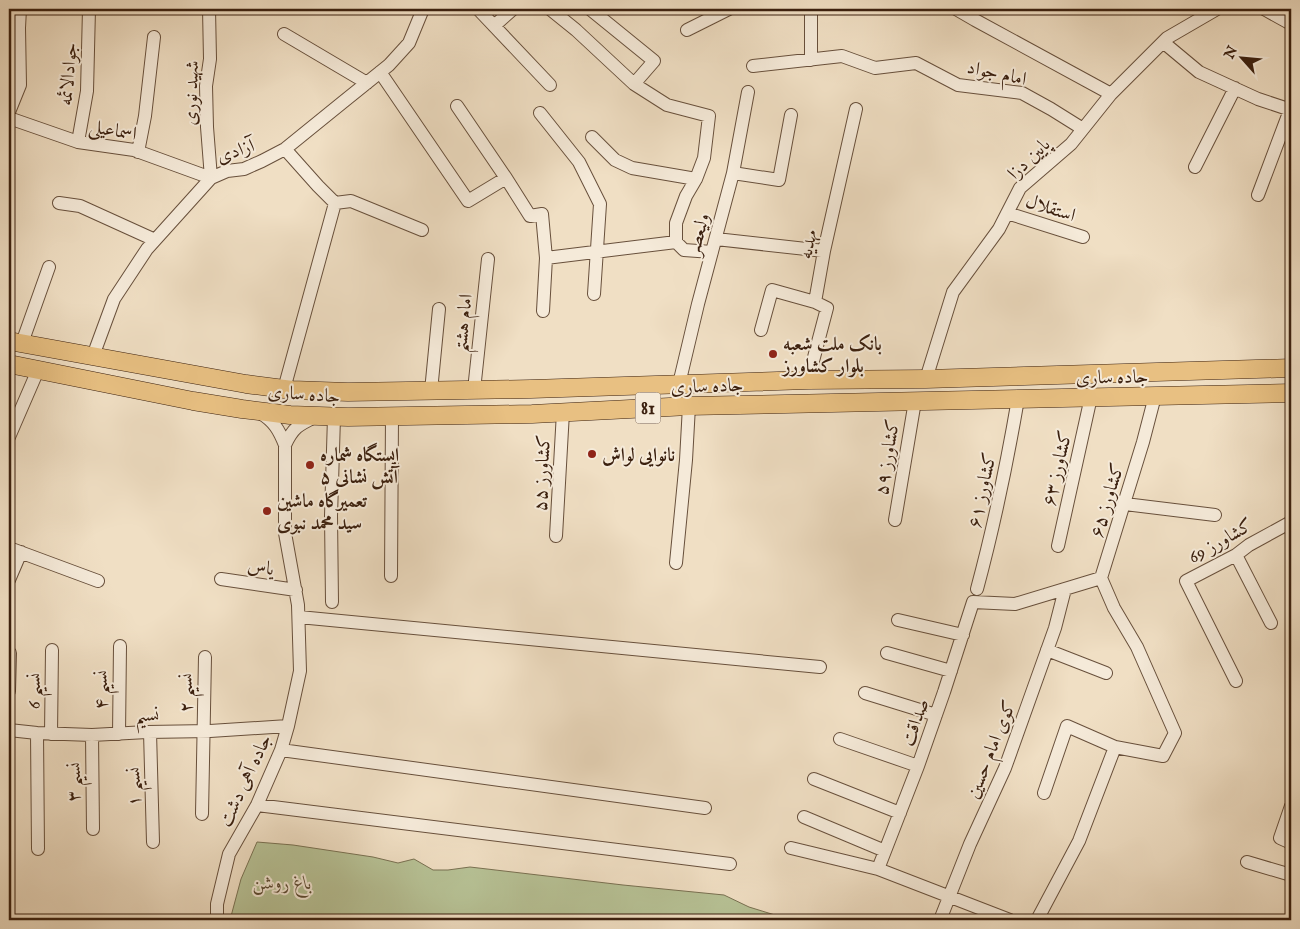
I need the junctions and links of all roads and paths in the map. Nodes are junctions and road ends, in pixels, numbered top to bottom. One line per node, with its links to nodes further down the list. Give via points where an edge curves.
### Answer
1 (20, 9): 16 (street)
2 (89, 9): 40 (street, جوادالائمه, via 87,91)
3 (209, 9): 45 (street, شهید نوری, via 210,59 206,86)
4 (423, 9): 24 (street, آزادی, via 409,43)
5 (478, 9): 17 (street)
6 (513, 9): 17 (street)
7 (550, 9): 26 (street)
8 (590, 9): 26 (street, via 654,61)
9 (729, 9): 18 (street)
10 (811, 9): 22 (street)
11 (956, 9): 14 (street)
12 (1217, 9): 21 (street, پایین دزا)
13 (1264, 9): 15 (street)
14 (976, 14): 30 (street)
15 (1291, 24)
16 (14, 25): 34 (street, via 20,85)
17 (494, 26): 27 (street)
18 (687, 30)
19 (284, 34): 25 (street)
20 (154, 37): 42 (street)
21 (1163, 42): 28 (street, via 1198,72); 30 (street, پایین دزا)
22 (811, 60): 23 (street, امام جواد); 38 (street, امام جواد, via 842,56 875,68 916,63 958,85 1022,93)
23 (753, 66)
24 (380, 72): 25 (street, آزادی); 46 (street, via 468,201)
25 (367, 83): 41 (street, آزادی)
26 (634, 84): 47 (street, via 667,105 709,116 704,158)
27 (550, 85)
28 (1235, 88): 33 (street); 43 (street)
29 (748, 92): 44 (street, ولیعصر)
30 (1110, 94): 38 (street, پایین دزا)
31 (458, 106): 46 (street)
32 (856, 109): 58 (street, مهدیه)
33 (1291, 110): 48 (street)
34 (9, 112)
35 (540, 113): 57 (street, via 579,162 600,204)
36 (791, 115): 44 (street, via 779,180)
37 (9, 118): 40 (street, اسماعیلی)
38 (1083, 129): 51 (street, پایین دزا, via 1071,144 1020,188)
39 (592, 138): 47 (street, via 615,160 632,168)
40 (78, 142): 42 (street, اسماعیلی)
41 (285, 149): 45 (street, آزادی, via 244,169 227,170); 50 (street)
42 (138, 152): 45 (street, اسماعیلی)
43 (1195, 167)
44 (733, 173): 54 (street, ولیعصر)
45 (211, 178): 55 (street, آزادی)
46 (506, 178): 60 (street, via 530,216 542,214)
47 (696, 178): 56 (street, via 676,223)
48 (1258, 195)
49 (59, 203): 55 (street, via 80,206)
50 (336, 203): 52 (street, via 351,201); 76 (street)
51 (1007, 213): 53 (street, استقلال); 73 (street, پایین دزا, via 999,229 952,292)
52 (422, 230)
53 (1082, 237)
54 (716, 239): 58 (street); 59 (street, ولیعصر)
55 (155, 240): 69 (street, آزادی, via 114,299)
56 (676, 242): 57 (street); 59 (street, via 684,250)
57 (596, 251): 60 (street); 63 (street)
58 (824, 251): 64 (street, مهدیه)
59 (712, 252): 75 (street, ولیعصر)
60 (546, 258): 66 (street)
61 (488, 259): 77 (street, امام هشتم)
62 (49, 267): 68 (street)
63 (594, 294)
64 (815, 302): 67 (street, via 772,290); 74 (street, via 827,308)
65 (438, 309): 78 (street)
66 (543, 311)
67 (761, 330)
68 (16, 342): 69 (highway, جاده ساری / 81)
69 (93, 356): 76 (highway, جاده ساری / 81)
70 (9, 364): 72 (highway, جاده ساری / 81)
71 (1291, 368): 73 (highway, جاده ساری / 81)
72 (38, 370): 85 (highway, جاده ساری / 81); 90 (street)
73 (926, 379): 74 (highway, جاده ساری / 81)
74 (808, 380): 75 (highway, جاده ساری / 81)
75 (679, 384): 77 (highway, جاده ساری / 81)
76 (284, 389): 78 (highway, جاده ساری / 81)
77 (474, 390): 78 (highway, جاده ساری / 81)
78 (431, 391)
79 (1291, 393): 80 (highway, جاده ساری / 81)
80 (1156, 396): 81 (highway, جاده ساری / 81); 92 (street, کشاورز ۶۵)
81 (1091, 397): 82 (highway, جاده ساری / 81); 97 (street, کشاورز ۶۳)
82 (1018, 399): 83 (highway, جاده ساری / 81); 106 (street, کشاورز ۶۱, via 998,505)
83 (914, 401): 84 (highway, جاده ساری / 81); 94 (street, کشاورز ۵۹)
84 (689, 406): 86 (highway, جاده ساری / 81); 100 (street)
85 (256, 411): 87 (highway, جاده ساری / 81); 91 (street, via 270,418)
86 (563, 412): 88 (highway, جاده ساری / 81); 96 (street, کشاورز ۵۵)
87 (316, 416): 89 (highway, جاده ساری / 81); 91 (street, via 291,432)
88 (392, 416): 89 (highway, جاده ساری / 81); 101 (street)
89 (334, 417): 109 (street, via 330,516)
90 (9, 438)
91 (285, 445): 108 (street, جاده آهی دشت, via 285,533)
92 (1124, 504): 93 (street); 102 (street, کشاورز ۶۵)
93 (1215, 515)
94 (895, 520)
95 (1291, 522): 99 (street, کشاورز 69)
96 (556, 536)
97 (1058, 546)
98 (15, 550): 104 (street); 105 (street)
99 (1236, 555): 112 (street); 123 (street, کشاورز 69, via 1186,581)
100 (676, 563)
101 (392, 576)
102 (1101, 578): 107 (street); 136 (street, via 1137,647 1175,733 1163,756)
103 (221, 579): 108 (street, یاس)
104 (9, 580)
105 (98, 581)
106 (977, 589)
107 (1065, 589): 113 (street, صداقت, via 1015,604 974,602); 116 (street, کوی امام حسین)
108 (296, 590): 110 (street, جاده آهی دشت)
109 (332, 602)
110 (298, 617): 120 (street); 127 (street, جاده آهی دشت, via 300,670)
111 (898, 620): 113 (street)
112 (1271, 622)
113 (963, 634): 121 (street, صداقت)
114 (120, 646): 133 (street, نسیم ۴)
115 (52, 650): 132 (street, نسیم 6)
116 (1048, 650): 122 (street); 157 (street, کوی امام حسین, via 1005,768)
117 (10, 653): 124 (street)
118 (886, 653): 121 (street)
119 (205, 657): 129 (street, نسیم ۲)
120 (820, 667)
121 (951, 671): 126 (street, صداقت)
122 (1106, 672)
123 (1236, 681)
124 (9, 691)
125 (865, 693): 126 (street)
126 (936, 715): 138 (street, صداقت)
127 (288, 726): 129 (street, نسیم); 137 (street, جاده آهی دشت)
128 (9, 730): 131 (street, نسیم)
129 (203, 731): 130 (street, نسیم); 145 (street, نسیم ۲)
130 (150, 732): 133 (street, نسیم); 148 (street, نسیم ۱)
131 (37, 733): 132 (street, نسیم); 151 (street)
132 (51, 734): 134 (street, نسیم)
133 (119, 734): 134 (street, نسیم)
134 (92, 735): 147 (street, نسیم ۳)
135 (840, 739): 138 (street)
136 (1114, 747): 140 (street, via 1067,726); 161 (street, via 1079,841)
137 (281, 750): 141 (street, جاده آهی دشت); 143 (street)
138 (918, 766): 144 (street, صداقت)
139 (814, 779): 144 (street)
140 (1044, 793)
141 (257, 805): 154 (street); 158 (street, جاده آهی دشت, via 229,854 217,904)
142 (1291, 806): 149 (street, via 1280,838)
143 (705, 808)
144 (900, 813): 152 (street, صداقت)
145 (202, 814)
146 (804, 817): 152 (street)
147 (92, 829)
148 (153, 842)
149 (1291, 843)
150 (791, 848): 155 (street)
151 (38, 849)
152 (885, 851): 155 (street, صداقت)
153 (1247, 862): 156 (street)
154 (730, 864)
155 (878, 869): 157 (street)
156 (1291, 875)
157 (948, 897): 159 (street, کوی امام حسین); 160 (street)
158 (217, 920)
159 (940, 920)
160 (1010, 920)
161 (1037, 920)

